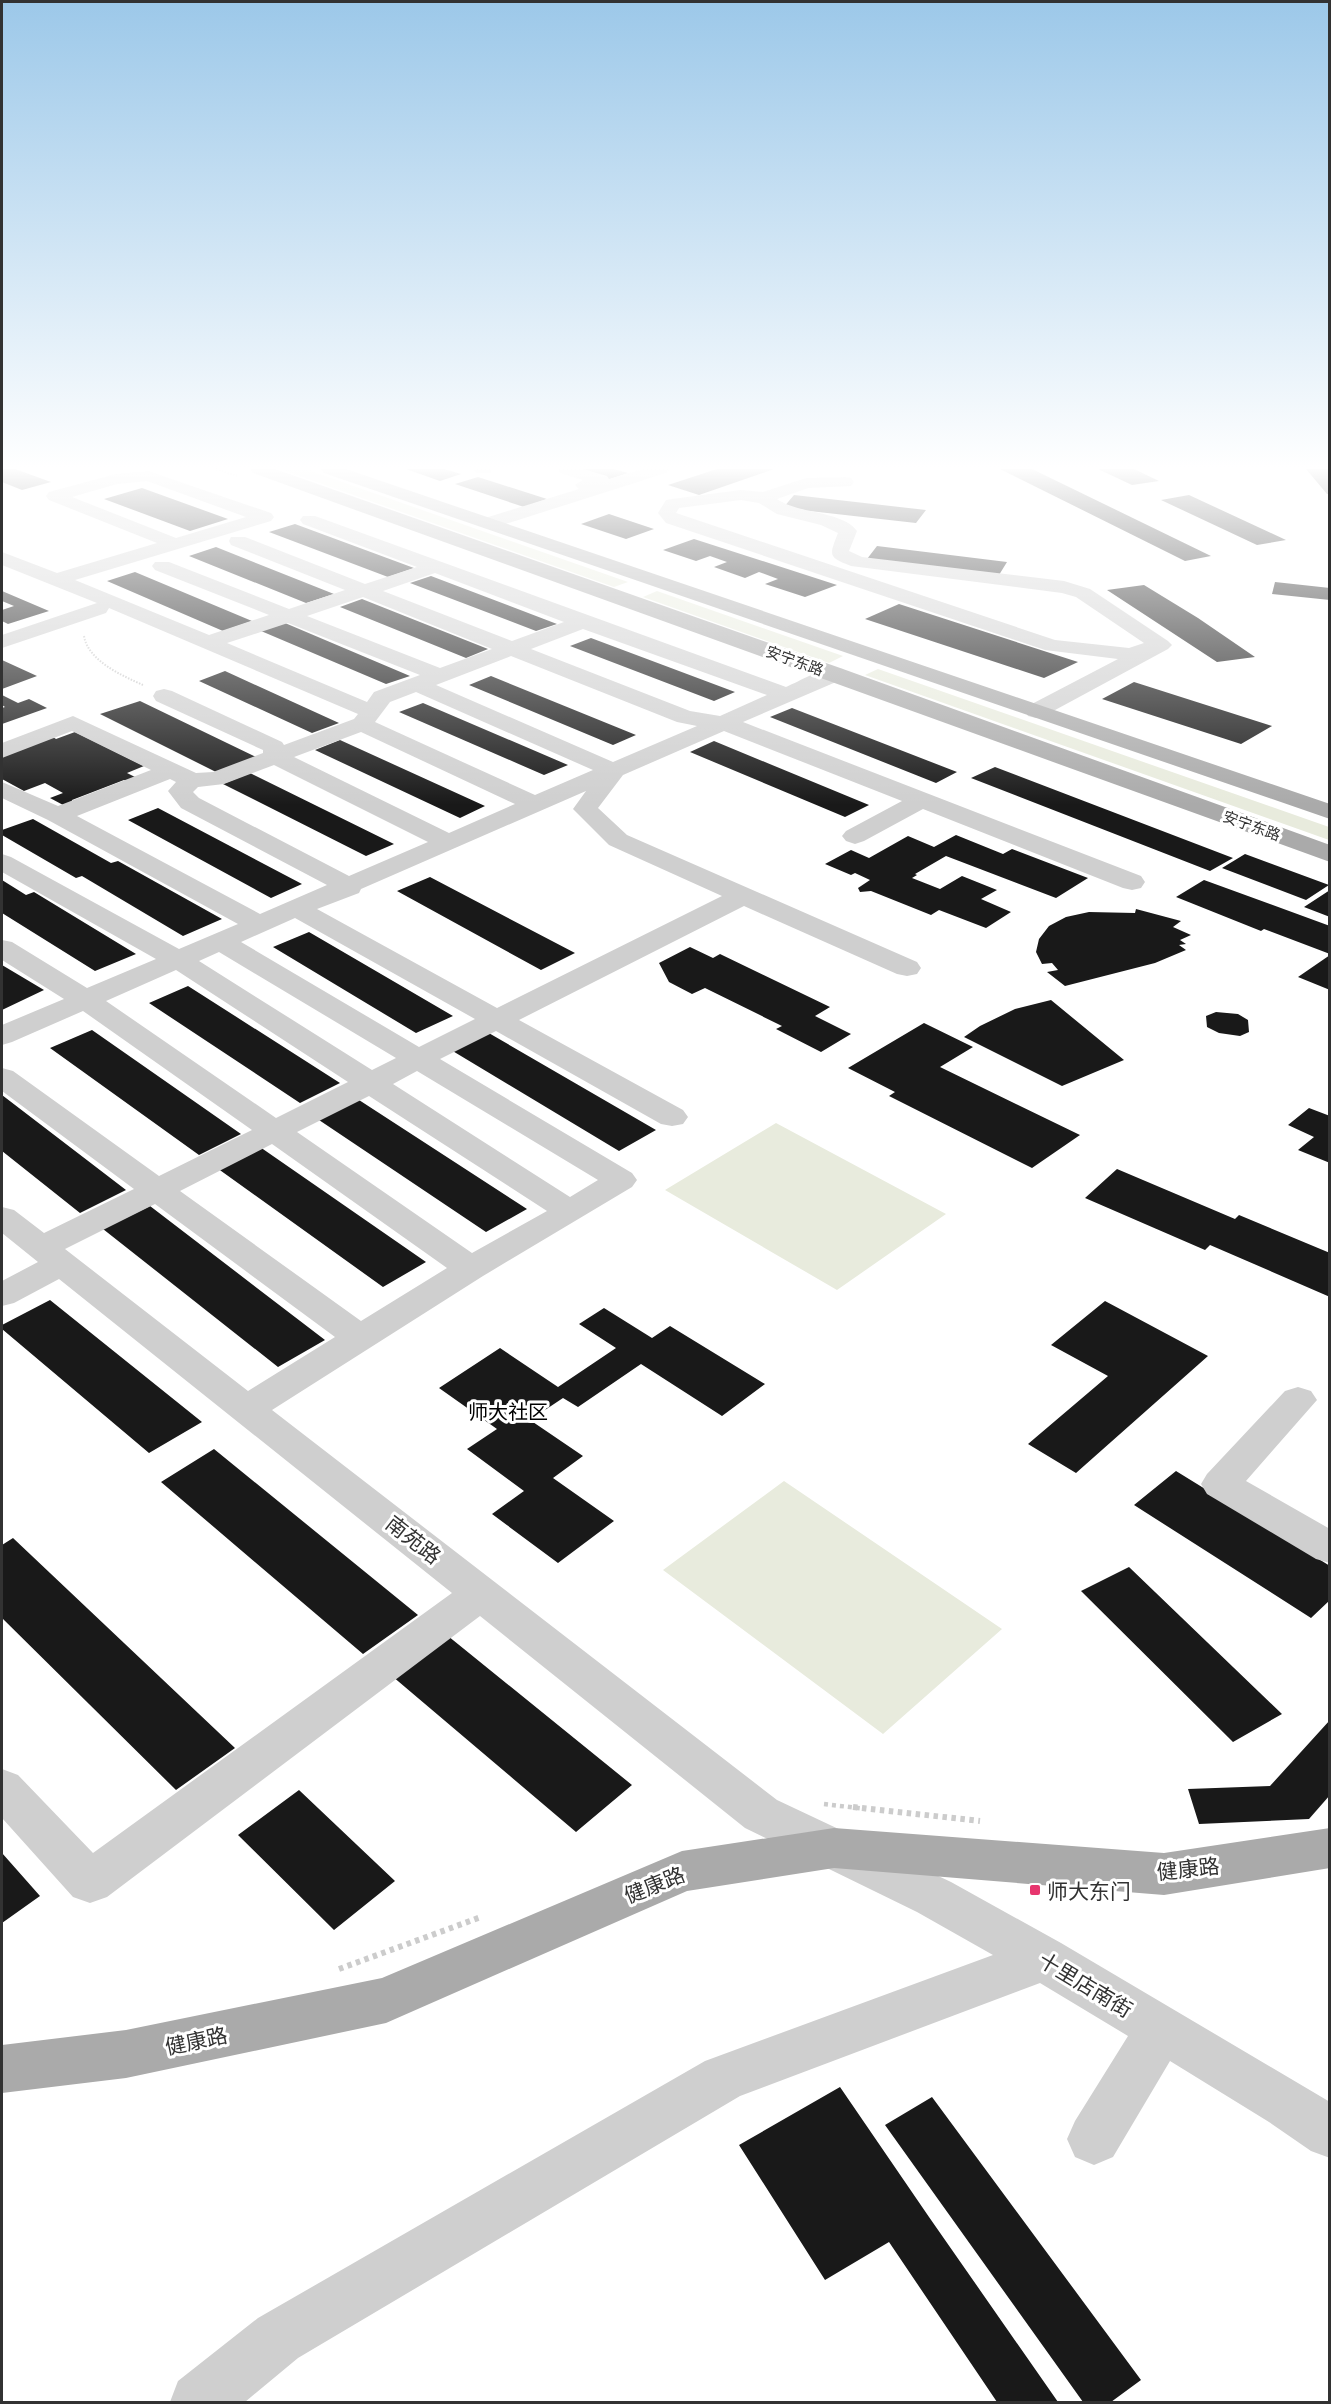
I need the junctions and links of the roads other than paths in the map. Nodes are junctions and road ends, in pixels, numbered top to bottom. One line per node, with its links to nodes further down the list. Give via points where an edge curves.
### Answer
1 (59, 581): 15 (street)
2 (200, 581): 12 (street)
3 (339, 581): 10 (street)
4 (393, 581): 10 (street)
5 (474, 581): 13 (street)
6 (575, 581): 18 (main road, 安宁东路)
7 (658, 581): 23 (main road, 安宁东路)
8 (858, 581): 16 (street, via 1052,646 1130,654)
9 (1016, 581): 16 (street, via 1083,593)
10 (364, 591): 12 (street); 17 (street)
11 (99, 609): 14 (street)
12 (288, 616): 15 (street); 19 (street)
13 (583, 621): 17 (street); 21 (street)
14 (2, 642)
15 (209, 642): 24 (street)
16 (1161, 645): 23 (street)
17 (512, 648): 19 (street); 25 (street, via 685,717)
18 (836, 674): 21 (street); 37 (main road, 安宁东路)
19 (439, 675): 20 (street)
20 (416, 684): 24 (street, via 382,697); 28 (street)
21 (787, 695): 25 (street)
22 (164, 696): 27 (street, via 274,747)
23 (1036, 711): 33 (main road, 安宁东路)
24 (366, 718): 27 (street); 32 (street)
25 (724, 723): 28 (street); 31 (street)
26 (2, 751): 29 (street, via 73,723)
27 (275, 757): 29 (street, via 216,779); 36 (street)
28 (614, 771): 32 (street); 41 (street, via 585,809 618,840)
29 (180, 775): 34 (street); 40 (street, via 180,791 190,803)
30 (2, 789): 34 (street)
31 (921, 800): 35 (street); 39 (street)
32 (536, 805): 36 (street)
33 (1329, 812)
34 (57, 815): 43 (street)
35 (855, 836)
36 (450, 843): 40 (street)
37 (1329, 854)
38 (2, 862): 46 (street)
39 (1132, 882)
40 (350, 887): 42 (street)
41 (743, 896): 47 (street); 49 (street)
42 (298, 909): 43 (street); 49 (street)
43 (261, 926): 44 (street)
44 (222, 942): 46 (street); 51 (street)
45 (2, 948): 48 (street)
46 (179, 960): 48 (street); 53 (street)
47 (907, 968)
48 (87, 1000): 50 (street); 55 (street)
49 (495, 1020): 51 (street); 54 (street)
50 (2, 1036)
51 (418, 1058): 53 (street); 57 (street, via 621,1180)
52 (2, 1077): 56 (street)
53 (369, 1083): 55 (street); 57 (street)
54 (672, 1118)
55 (276, 1130): 56 (street); 60 (street)
56 (158, 1189): 59 (street); 62 (street)
57 (570, 1211): 60 (street)
58 (2, 1217): 59 (street, 南苑路)
59 (52, 1256): 61 (street); 64 (street, 南苑路)
60 (471, 1268): 62 (street)
61 (2, 1295)
62 (360, 1338): 64 (street)
63 (1298, 1400): 65 (street, via 1221,1484)
64 (247, 1408): 66 (street, 南苑路)
65 (1329, 1548)
66 (482, 1593): 67 (street, via 90,1882); 68 (street, 南苑路, via 761,1814)
67 (2, 1788)
68 (834, 1848): 69 (main road, 健康路, via 1164,1874); 70 (street, 十里店南街, via 934,1897); 72 (main road, 健康路, via 682,1870 386,2000 126,2054)
69 (1329, 1848)
70 (1044, 1959): 71 (street, 十里店南街); 75 (street, via 723,2078 278,2338)
71 (1161, 2029): 73 (street, 十里店南街); 74 (street)
72 (2, 2069)
73 (1329, 2133)
74 (1094, 2139)
75 (199, 2403)

